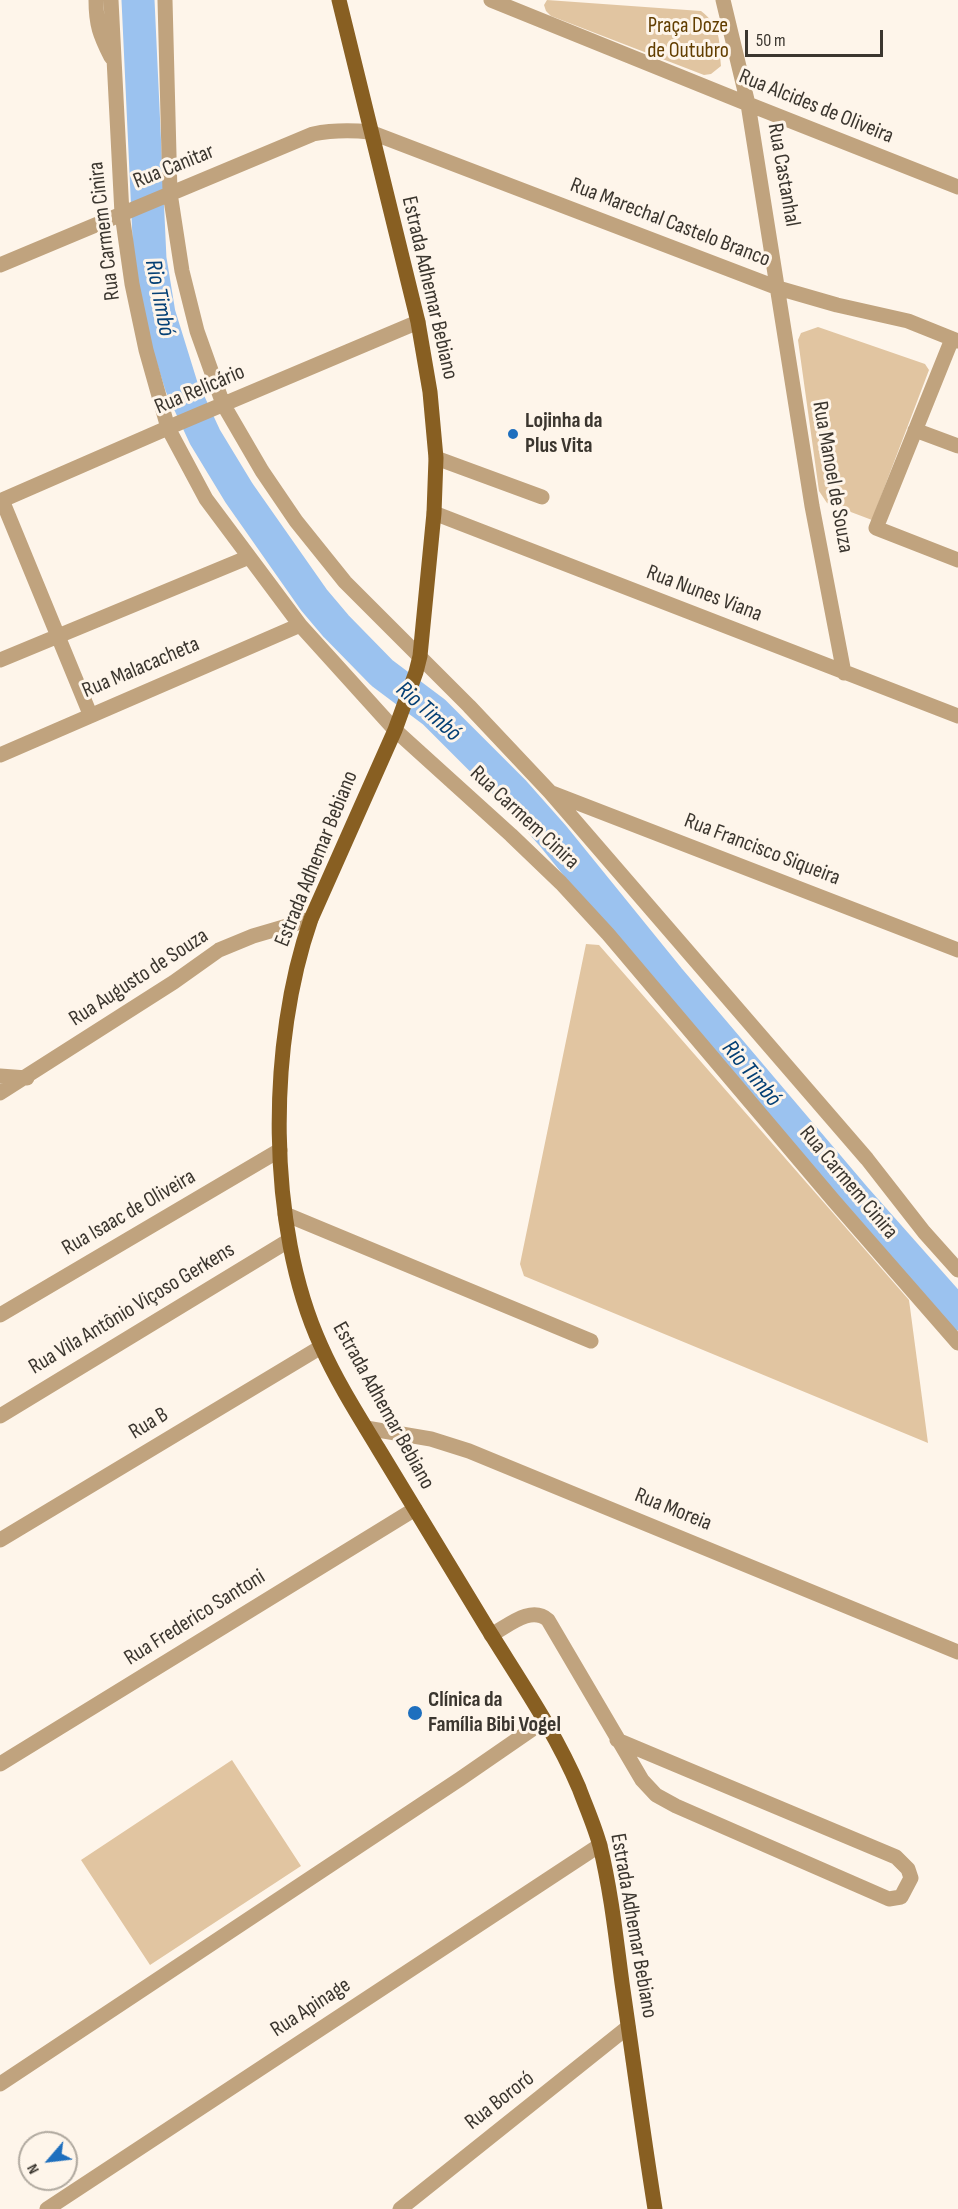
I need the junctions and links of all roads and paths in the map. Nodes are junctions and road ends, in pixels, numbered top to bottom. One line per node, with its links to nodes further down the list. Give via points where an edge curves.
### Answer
1 (96, 0): 9 (street, via 98,29)
2 (111, 0): 9 (street, Rua Carmem Cinira)
3 (165, 0): 13 (street, Rua Carmem Cinira)
4 (339, 0): 11 (main road, Estrada Adhemar Bebiano)
5 (491, 0): 8 (street, Rua Alcides de Oliveira)
6 (530, 0): 8 (street)
7 (723, 0): 10 (street, Rua Castanhal)
8 (530, 16): 10 (street, Rua Alcides de Oliveira)
9 (113, 62): 14 (street, Rua Carmem Cinira)
10 (748, 105): 12 (street, Rua Alcides de Oliveira); 16 (street, Rua Castanhal)
11 (370, 132): 13 (street, Rua Canitar, via 332,130 313,134); 16 (street, Rua Marechal Castelo Branco); 17 (main road, Estrada Adhemar Bebiano)
12 (958, 187)
13 (167, 194): 14 (street, Rua Canitar); 19 (street, Rua Carmem Cinira, via 182,272)
14 (127, 211): 15 (street, Rua Canitar); 20 (street, Rua Carmem Cinira, via 132,284 143,339)
15 (0, 265)
16 (778, 288): 18 (street, Rua Marechal Castelo Branco, via 908,321); 33 (street, Rua Manoel de Souza, via 812,506)
17 (418, 322): 19 (street, Rua Relicário); 23 (main road, Estrada Adhemar Bebiano)
18 (955, 340): 21 (street)
19 (218, 406): 20 (street, Rua Relicário); 31 (street, Rua Carmem Cinira, via 296,521 345,582)
20 (173, 425): 25 (street, Rua Relicário); 27 (street, Rua Carmem Cinira, via 206,499)
21 (915, 430): 22 (street); 28 (street, via 876,528)
22 (958, 446)
23 (436, 458): 24 (street); 26 (main road, Estrada Adhemar Bebiano)
24 (542, 497)
25 (1, 501): 30 (street)
26 (434, 513): 31 (main road, Estrada Adhemar Bebiano); 33 (street, Rua Nunes Viana)
27 (249, 557): 29 (street, Rua Carmem Cinira); 30 (street)
28 (958, 560)
29 (300, 625): 34 (street, Rua Malacacheta); 36 (street, Rua Carmem Cinira)
30 (57, 635): 32 (street); 34 (street)
31 (420, 656): 36 (main road, Estrada Adhemar Bebiano); 38 (street, Rua Carmem Cinira)
32 (0, 660)
33 (844, 673): 35 (street, Rua Nunes Viana)
34 (90, 714): 37 (street, Rua Malacacheta)
35 (958, 716)
36 (395, 730): 39 (main road, Estrada Adhemar Bebiano); 50 (street, Rua Carmem Cinira, via 511,835 608,934)
37 (0, 755)
38 (550, 792): 40 (street, Rua Francisco Siqueira); 47 (street, Rua Carmem Cinira)
39 (311, 919): 42 (street, Rua Augusto de Souza, via 219,950); 44 (main road, Estrada Adhemar Bebiano, via 285,1024)
40 (958, 950)
41 (0, 1076): 42 (street)
42 (27, 1078): 43 (street, Rua Augusto de Souza)
43 (0, 1093)
44 (280, 1150): 45 (main road, Estrada Adhemar Bebiano); 48 (street, Rua Isaac de Oliveira)
45 (285, 1214): 46 (main road, Estrada Adhemar Bebiano); 49 (street)
46 (288, 1240): 51 (main road, Estrada Adhemar Bebiano, via 306,1309); 52 (street, Rua Vila Antônio Viçoso Gerkens)
47 (958, 1270)
48 (0, 1315)
49 (591, 1341)
50 (958, 1343)
51 (321, 1347): 53 (main road, Estrada Adhemar Bebiano); 55 (street, Rua B)
52 (0, 1416)
53 (366, 1428): 54 (main road, Estrada Adhemar Bebiano); 57 (street, Rua Moreia, via 431,1439 469,1451)
54 (415, 1509): 56 (main road, Estrada Adhemar Bebiano); 60 (street, Rua Frederico Santoni)
55 (0, 1540)
56 (491, 1635): 58 (main road, Estrada Adhemar Bebiano); 59 (street, via 525,1616 542,1615 556,1632)
57 (958, 1652)
58 (544, 1721): 61 (main road, Estrada Adhemar Bebiano, via 578,1785); 63 (street)
59 (617, 1740): 59 (street, via 642,1780 656,1795 676,1806 889,1899 901,1897 911,1878 896,1857)
60 (0, 1764)
61 (600, 1845): 62 (main road, Estrada Adhemar Bebiano); 64 (street, Rua Apinage)
62 (628, 2027): 65 (street, Rua Bororó); 66 (main road, Estrada Adhemar Bebiano)
63 (0, 2084)
64 (47, 2209)
65 (400, 2209)
66 (655, 2209)

